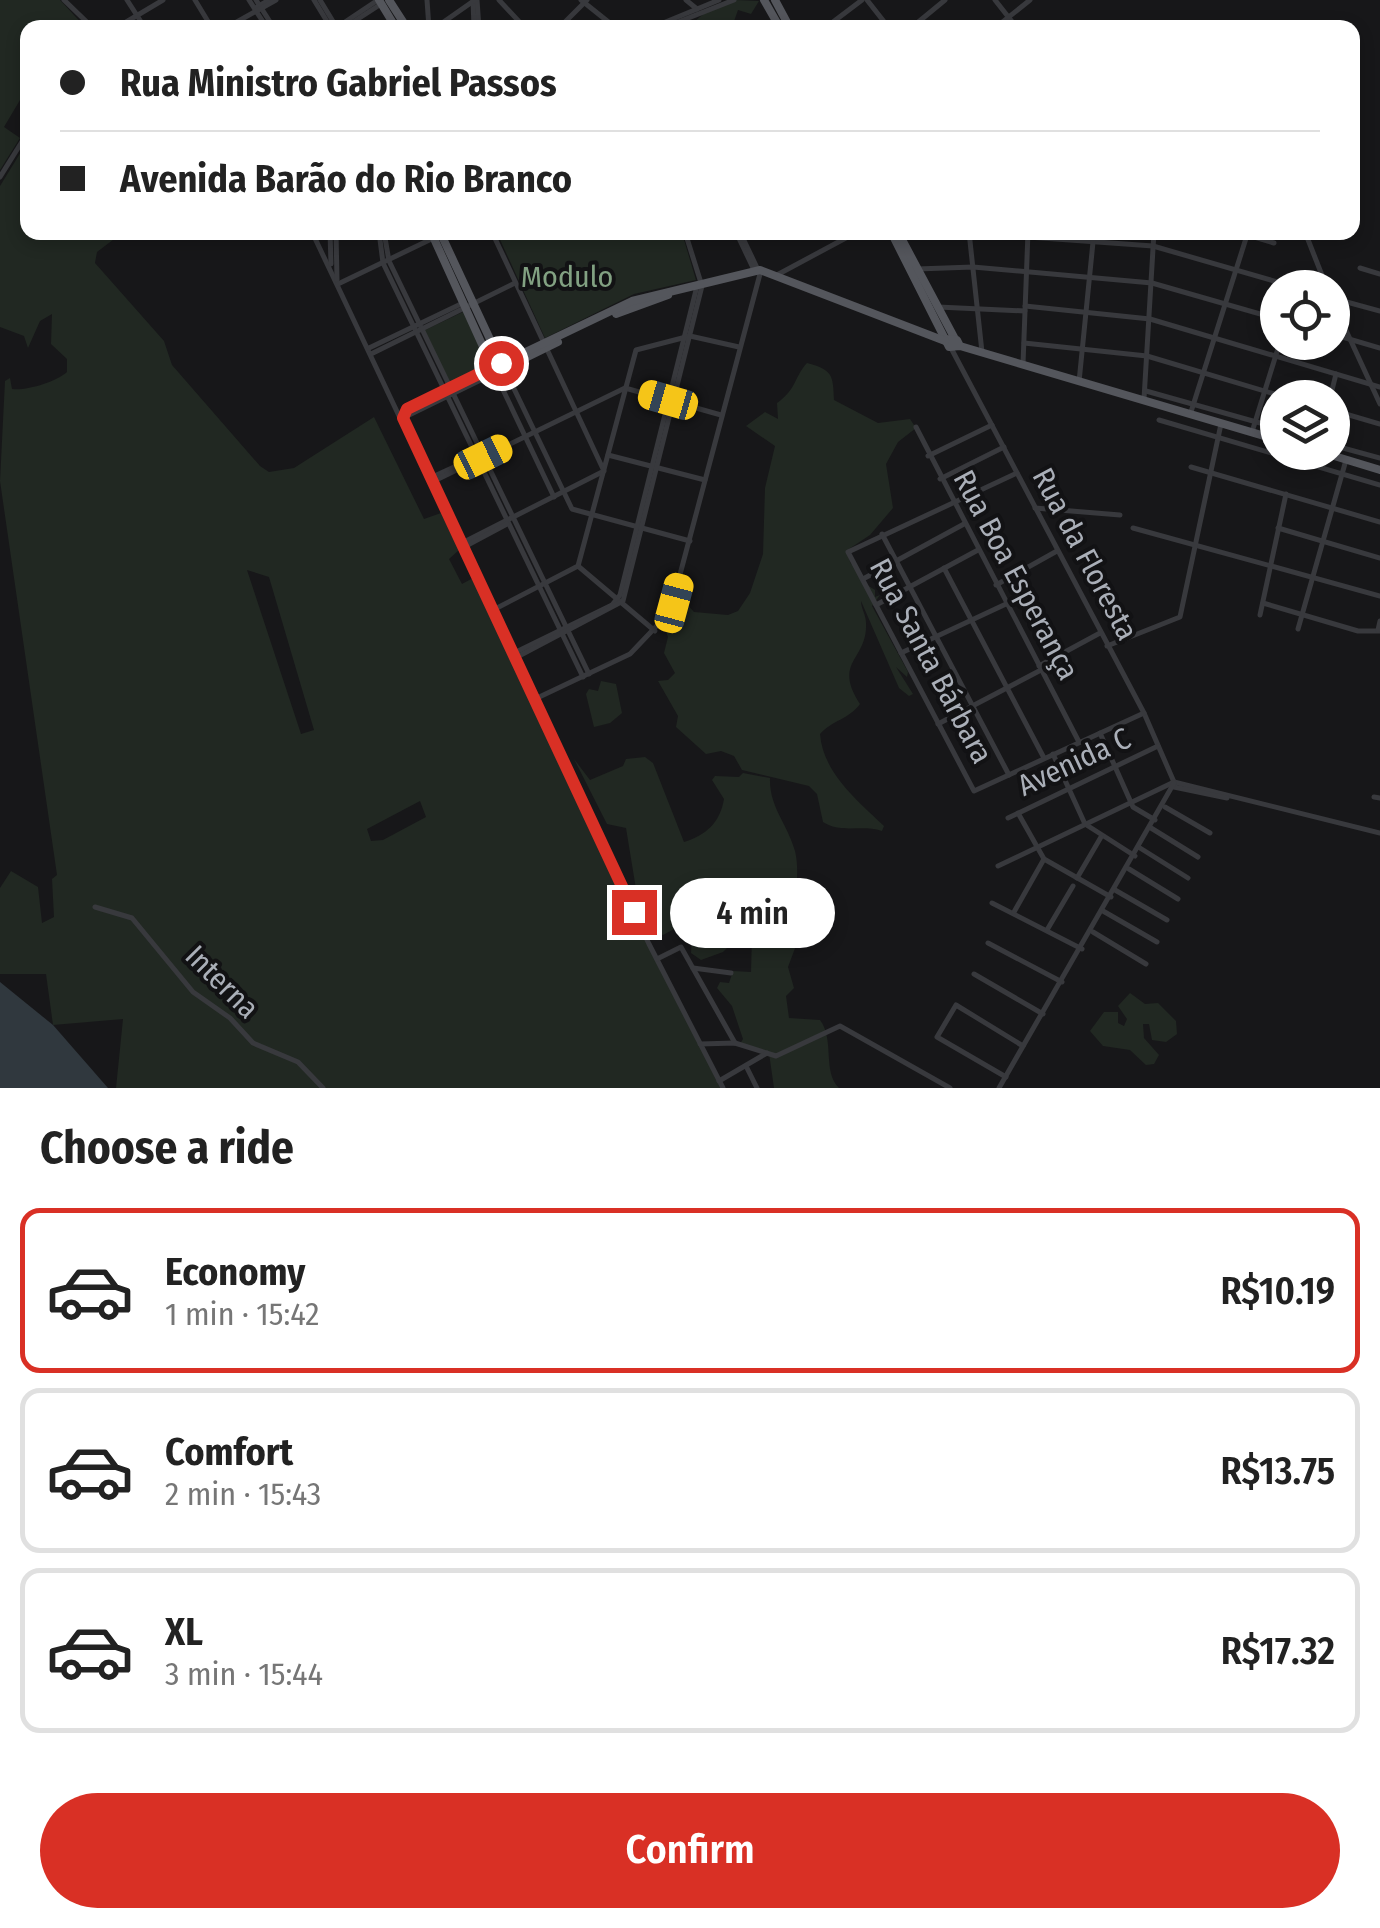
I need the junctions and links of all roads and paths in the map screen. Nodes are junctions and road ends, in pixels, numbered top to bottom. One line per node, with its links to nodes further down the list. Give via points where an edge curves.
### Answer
1 (64, 0): 21 (street)
2 (127, 0): 19 (street)
3 (163, 0): 19 (street)
4 (268, 0): 17 (street)
5 (276, 0): 17 (street)
6 (475, 0): 26 (street)
7 (499, 0): 27 (street)
8 (686, 0): 18 (street)
9 (719, 0): 18 (street)
10 (734, 0): 31 (street)
11 (865, 0): 32 (street); 33 (street)
12 (945, 0): 34 (street)
13 (995, 0): 20 (street)
14 (1030, 0): 20 (street)
15 (383, 1): 24 (street); 25 (street)
16 (584, 1): 28 (street); 29 (street)
17 (256, 7)
18 (697, 9): 30 (street)
19 (137, 16): 22 (street); 23 (street)
20 (1008, 17): 35 (street); 36 (street)
21 (85, 20)
22 (130, 20)
23 (140, 20)
24 (348, 20)
25 (356, 20)
26 (444, 20)
27 (518, 20)
28 (566, 20)
29 (607, 20)
30 (670, 20)
31 (683, 20)
32 (837, 20)
33 (882, 20)
34 (921, 20)
35 (1004, 20)
36 (1010, 20)
37 (20, 145): 38 (street)
38 (0, 177)
39 (316, 240): 66 (street)
40 (333, 240): 66 (street)
41 (334, 240): 73 (street)
42 (382, 240): 61 (street)
43 (427, 240): 61 (street)
44 (440, 240): 78 (main road)
45 (496, 240): 74 (street)
46 (688, 240): 75 (street)
47 (742, 240): 69 (street)
48 (839, 240): 69 (street)
49 (899, 240): 59 (main road)
50 (970, 240): 62 (street)
51 (1028, 240): 67 (street)
52 (1082, 240): 57 (street)
53 (1153, 240): 60 (street)
54 (1246, 240): 65 (street)
55 (1265, 240): 58 (street)
56 (1308, 240): 68 (street)
57 (1093, 241): 60 (street); 72 (street)
58 (1274, 243)
59 (901, 244): 63 (main road); 91 (main road)
60 (1153, 246): 65 (street); 76 (street)
61 (386, 262): 73 (street); 87 (street)
62 (973, 267): 63 (street); 67 (street); 81 (street)
63 (917, 268): 80 (main road)
64 (1360, 268): 70 (street)
65 (1236, 269): 71 (street); 77 (street)
66 (331, 270): 73 (street)
67 (1026, 270): 72 (street); 82 (street)
68 (1321, 270)
69 (760, 274): 75 (main road); 91 (main road); 94 (street)
70 (1380, 274)
71 (1260, 276)
72 (1090, 277): 76 (street); 85 (street)
73 (338, 283): 97 (street)
74 (515, 283): 78 (street); 93 (street)
75 (700, 283): 89 (street); 93 (main road, via 632,300)
76 (1152, 283): 77 (street); 86 (street)
77 (1224, 303): 84 (street); 88 (street)
78 (467, 304): 87 (street); 103 (main road)
79 (1350, 304): 83 (street)
80 (937, 307): 81 (street); 91 (main road)
81 (977, 308): 82 (street); 98 (street)
82 (1025, 308): 85 (street); 92 (street)
83 (1380, 311)
84 (1260, 313)
85 (1086, 314): 86 (street); 96 (street)
86 (1150, 320): 88 (street); 100 (street)
87 (418, 328): 97 (street); 112 (street)
88 (1213, 336): 99 (street); 104 (street)
89 (687, 337): 94 (street); 110 (street, via 636,350); 114 (street)
90 (1350, 339): 95 (street); 108 (street)
91 (951, 343): 98 (main road); 128 (street, Rua da Floresta)
92 (1024, 343): 96 (street); 102 (street)
93 (545, 346): 103 (main road); 118 (street)
94 (739, 347): 121 (street)
95 (1380, 348)
96 (1082, 350): 100 (street); 107 (street)
97 (370, 351): 119 (street)
98 (982, 352): 102 (main road)
99 (1260, 352)
100 (1147, 356): 104 (street); 113 (street)
101 (1286, 360): 105 (street)
102 (1023, 364): 107 (main road)
103 (498, 368): 112 (street); 130 (street); 133 (street)
104 (1202, 371): 111 (street); 115 (street)
105 (1336, 374): 106 (street); 108 (street)
106 (1334, 380)
107 (1079, 382): 113 (main road)
108 (1371, 384): 109 (street); 117 (street)
109 (1380, 387)
110 (626, 388): 114 (street); 118 (street); 137 (street)
111 (1260, 390)
112 (449, 393): 119 (street); 139 (street)
113 (1144, 396): 115 (street); 120 (main road)
114 (671, 401): 121 (street); 143 (street)
115 (1192, 403): 120 (street); 124 (street)
116 (1260, 403): 124 (street)
117 (1380, 404)
118 (577, 411): 130 (street); 146 (street)
119 (406, 414): 150 (street, via 405,427)
120 (1190, 414): 126 (main road)
121 (721, 415): 151 (street)
122 (1350, 415): 127 (street)
123 (1159, 420): 134 (street)
124 (1254, 421): 125 (street); 131 (street)
125 (1260, 423)
126 (1221, 424): 131 (main road); 134 (street)
127 (1380, 424)
128 (992, 425): 135 (street, Rua da Floresta); 138 (street)
129 (916, 427): 138 (street, Rua Boa Esperança)
130 (536, 432): 133 (street); 154 (street)
131 (1252, 432): 132 (main road)
132 (1260, 434)
133 (525, 437): 139 (street); 156 (street)
134 (1218, 438): 147 (street); 149 (street)
135 (1004, 447): 148 (street, Rua da Floresta); 152 (street)
136 (1350, 450): 140 (street)
137 (608, 456): 143 (street); 146 (street)
138 (928, 456): 152 (street, Rua Boa Esperança)
139 (480, 457): 150 (street); 162 (street)
140 (1380, 458)
141 (1350, 461): 145 (main road)
142 (1191, 467): 147 (street)
143 (654, 468): 151 (street); 167 (street)
144 (1344, 470): 149 (street)
145 (1380, 470)
146 (604, 471): 154 (street); 161 (street)
147 (1210, 472): 155 (street); 172 (street)
148 (1017, 474): 157 (street); 158 (street, Rua da Floresta)
149 (1343, 474): 153 (street); 159 (street)
150 (431, 480): 171 (street)
151 (705, 480): 169 (street)
152 (940, 480): 157 (street, Rua Boa Esperança)
153 (1380, 485)
154 (564, 492): 156 (street); 161 (street, via 572,509)
155 (1286, 494): 159 (street); 166 (street)
156 (554, 497): 162 (street)
157 (952, 502): 164 (street, Rua Boa Esperança); 168 (street)
158 (1035, 508): 160 (street); 174 (street, Rua da Floresta)
159 (1334, 508): 163 (street); 170 (street)
160 (1120, 515)
161 (592, 516): 167 (street); 177 (street)
162 (512, 520): 171 (street); 182 (street)
163 (1380, 522)
164 (964, 524): 173 (street, Rua Boa Esperança); 176 (street)
165 (1133, 528): 172 (street)
166 (1278, 528): 170 (street); 179 (street)
167 (639, 529): 169 (street); 187 (street)
168 (882, 534): 176 (street); 181 (street, Rua Santa Bárbara, via 848,552)
169 (690, 541): 198 (street, via 674,603)
170 (1324, 542): 175 (street); 180 (street)
171 (462, 545): 190 (street)
172 (1195, 546): 179 (street); 201 (street, via 1178,620)
173 (978, 550): 178 (street); 183 (street, Rua Boa Esperança)
174 (1057, 551): 183 (street); 199 (street, Rua da Floresta)
175 (1380, 558)
176 (896, 561): 181 (street); 184 (street)
177 (578, 566): 182 (street); 187 (street)
178 (944, 568): 184 (street); 194 (street)
179 (1270, 568): 180 (street); 186 (street)
180 (1314, 576): 185 (street); 191 (street)
181 (863, 580): 189 (street, Rua Santa Bárbara)
182 (541, 585): 190 (street); 197 (street)
183 (996, 585): 188 (street, Rua Boa Esperança)
184 (910, 587): 189 (street); 200 (street)
185 (1380, 594)
186 (1263, 602): 191 (street); 192 (street)
187 (619, 603): 197 (street); 198 (street)
188 (1006, 604): 194 (street); 204 (street, Rua Boa Esperança)
189 (876, 605): 202 (street, Rua Santa Bárbara)
190 (494, 610): 203 (street)
191 (1302, 614): 195 (street); 196 (street)
192 (1260, 615)
193 (1380, 620): 196 (street)
194 (972, 621): 200 (street); 206 (street)
195 (1298, 629)
196 (1379, 631)
197 (563, 632): 203 (street); 205 (street)
198 (655, 632): 205 (street)
199 (1100, 633): 201 (street, Rua da Floresta); 204 (street)
200 (936, 637): 202 (street); 208 (street)
201 (1107, 646): 209 (street, Rua da Floresta)
202 (901, 653): 210 (street, Rua Santa Bárbara)
203 (515, 655): 207 (street)
204 (1040, 668): 206 (street); 212 (street, Rua Boa Esperança)
205 (586, 676): 207 (street)
206 (1006, 687): 208 (street); 215 (street)
207 (536, 699): 252 (street)
208 (972, 705): 210 (street); 217 (street)
209 (1144, 713): 211 (street); 213 (street, Rua da Floresta)
210 (938, 724): 217 (street, Rua Santa Bárbara, via 974,791)
211 (1100, 733): 212 (street); 216 (street)
212 (1079, 742): 214 (street)
213 (1159, 746): 216 (street, Avenida C); 218 (street, Rua da Floresta)
214 (1053, 754): 215 (street); 219 (street)
215 (1044, 758): 217 (street)
216 (1115, 768): 219 (street, Avenida C); 220 (street)
217 (1009, 774)
218 (1174, 785): 220 (street); 221 (street); 227 (street)
219 (1069, 790): 222 (street, Avenida C); 225 (street)
220 (1130, 803): 224 (street); 225 (street)
221 (1164, 806): 224 (street); 228 (street)
222 (1018, 813): 223 (street, Avenida C); 230 (street)
223 (1008, 818)
224 (1156, 820): 226 (street)
225 (1085, 824): 229 (street); 230 (street)
226 (1152, 828): 231 (street); 233 (street)
227 (1380, 832)
228 (1210, 833)
229 (1101, 837): 232 (street); 237 (street)
230 (1034, 847): 234 (street); 235 (street)
231 (1140, 848): 232 (street); 238 (street)
232 (1135, 856): 236 (street)
233 (1198, 857)
234 (1044, 859): 237 (street); 245 (street)
235 (998, 866)
236 (1128, 869): 240 (street); 241 (street)
237 (1077, 878): 240 (street)
238 (1188, 878)
239 (1072, 886): 247 (street)
240 (1113, 894): 244 (street); 246 (street)
241 (1178, 899)
242 (992, 903): 245 (street)
243 (94, 907): 266 (street, Interna, via 132,918 193,992 253,1044 298,1062)
244 (1103, 911): 248 (street); 249 (street)
245 (1014, 912): 247 (street)
246 (1168, 920)
247 (1047, 930): 251 (street)
248 (1092, 931): 251 (street); 253 (street)
249 (1157, 942)
250 (988, 943): 257 (street)
251 (1082, 949): 257 (street)
252 (657, 960): 254 (street, via 682,947); 260 (street)
253 (1146, 964)
254 (693, 968): 255 (street); 259 (street)
255 (730, 973)
256 (974, 974): 258 (street)
257 (1062, 982): 258 (street)
258 (1043, 1014): 261 (street)
259 (735, 1043): 260 (street); 262 (street)
260 (700, 1044): 265 (street)
261 (1024, 1047): 264 (street); 264 (street, via 956,1005 937,1037)
262 (767, 1053): 263 (street); 268 (street, via 776,1056 840,1026)
263 (746, 1066): 265 (street); 267 (street)
264 (1006, 1077): 269 (street)
265 (721, 1084)
266 (323, 1088)
267 (757, 1088)
268 (950, 1088)
269 (999, 1088)

